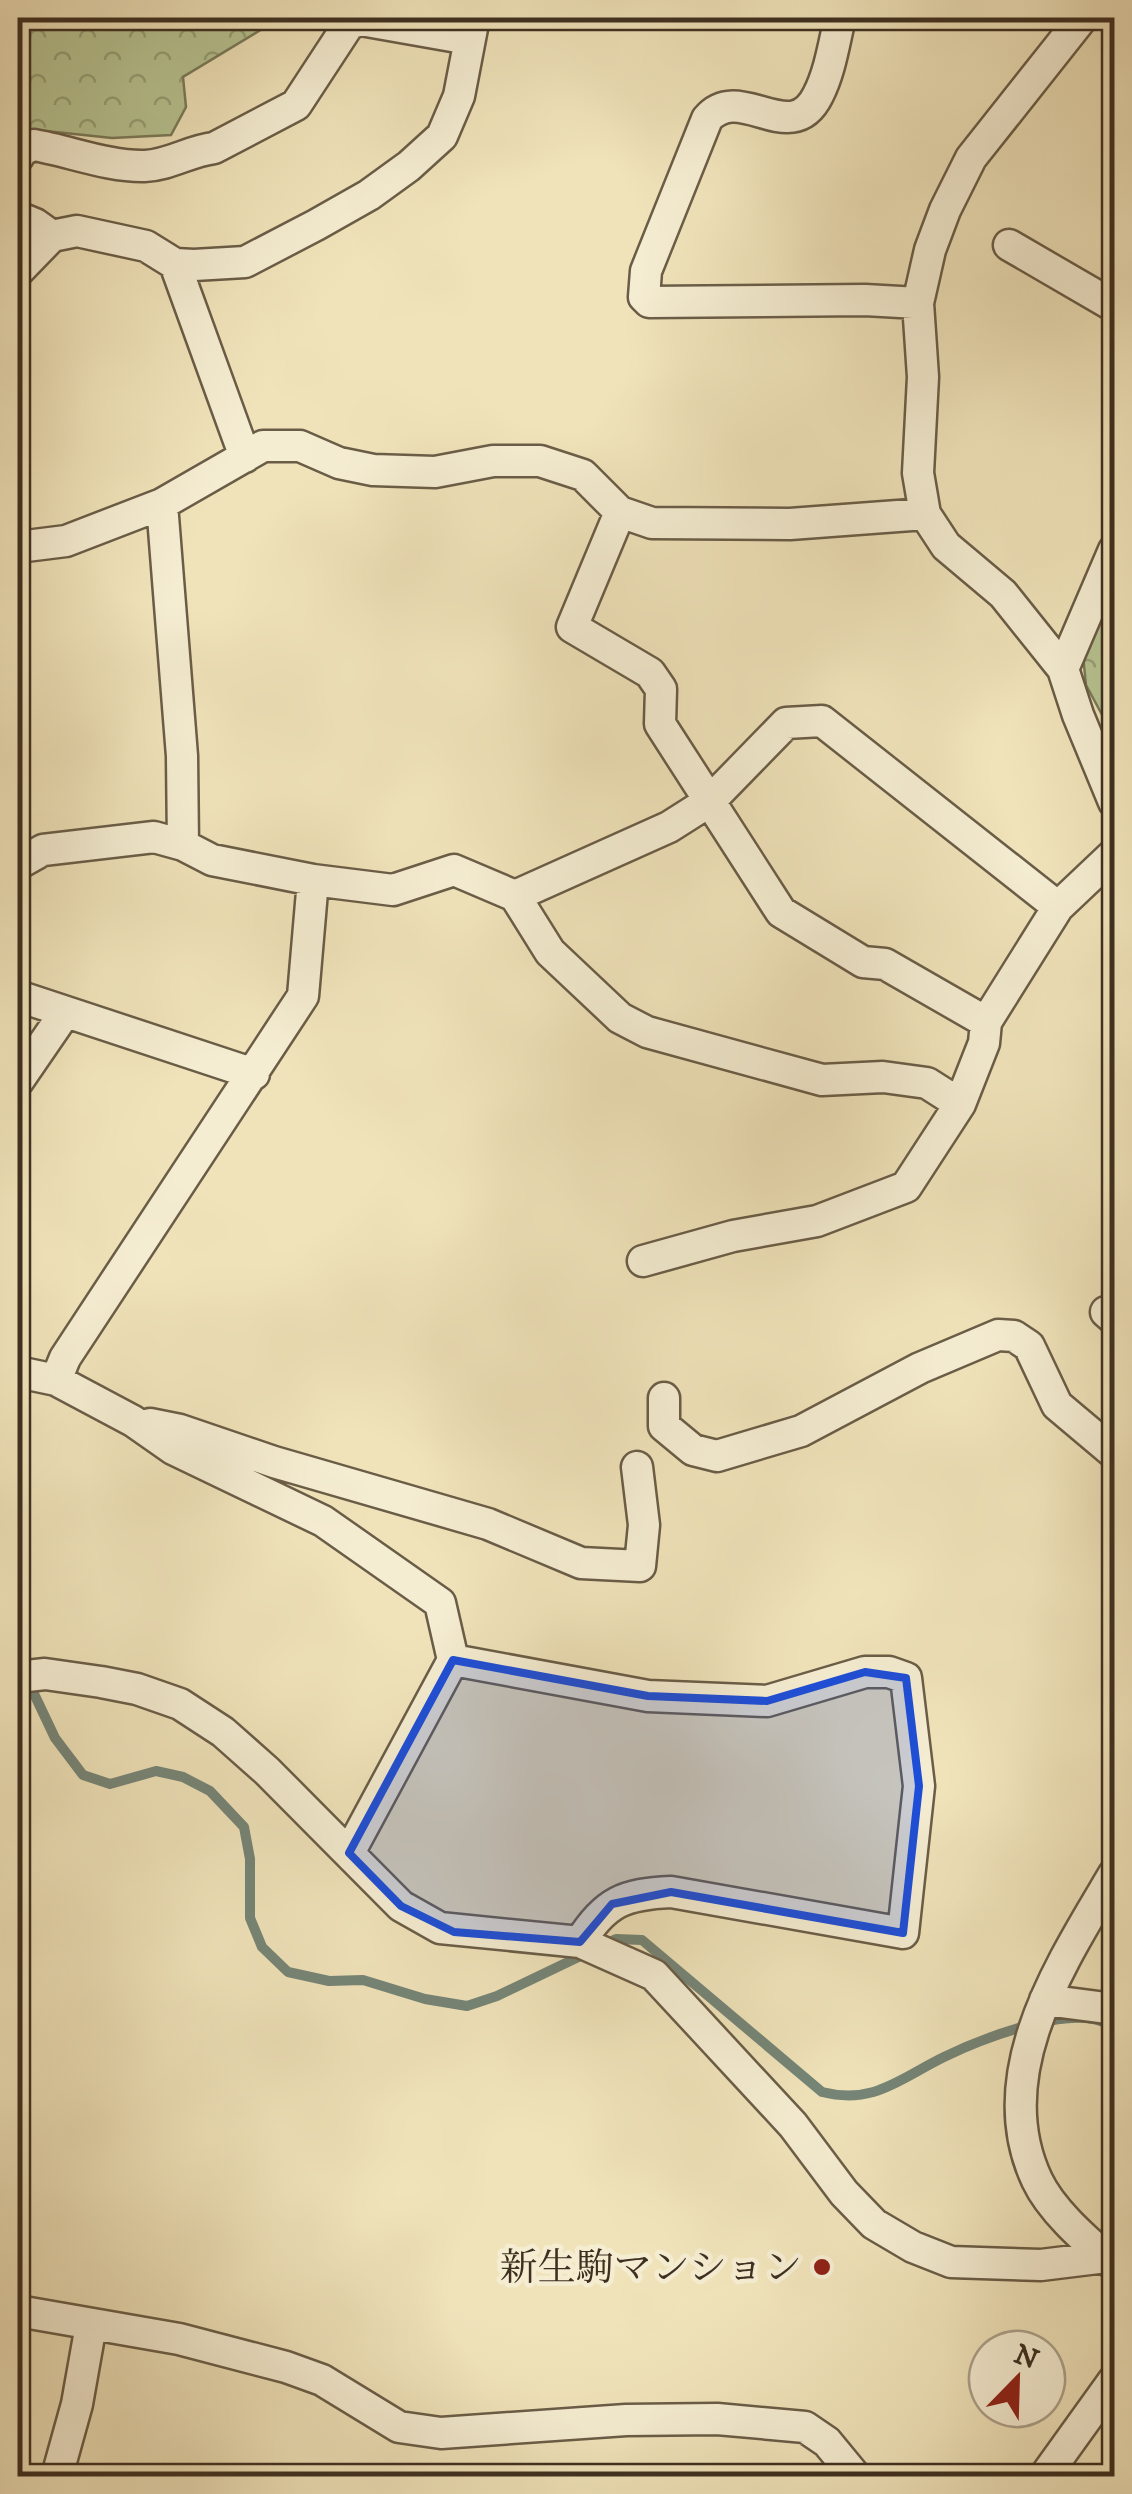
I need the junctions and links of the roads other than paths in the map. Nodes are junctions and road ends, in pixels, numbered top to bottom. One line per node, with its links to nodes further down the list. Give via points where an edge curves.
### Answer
1 (840, 18): 10 (street, via 827,72 806,113 789,118 730,105 707,119 646,271 644,297)
2 (1082, 18): 10 (street, via 971,158 930,250)
3 (471, 28): 4 (street, via 349,24 296,104 214,148 168,164 141,166 34,145); 8 (street, via 459,96 442,136 409,166 245,262)
4 (18, 157)
5 (18, 217): 6 (street)
6 (52, 236): 8 (street, via 78,231 112,237 146,246); 9 (street)
7 (1009, 244): 11 (street)
8 (174, 264): 12 (street)
9 (18, 271)
10 (918, 302): 15 (street, via 918,473)
11 (1114, 306)
12 (244, 456): 13 (street); 14 (street, via 263,446 300,446 373,470 435,472 493,461 540,462 583,475)
13 (162, 504): 16 (street, via 66,541); 21 (street)
14 (620, 512): 15 (street, via 652,523 790,524); 19 (street, via 572,627 650,673 661,688 660,724)
15 (925, 514): 18 (street, via 946,546 1004,594)
16 (18, 547)
17 (1114, 550): 18 (street)
18 (1063, 669): 20 (street)
19 (710, 802): 25 (street); 26 (street, via 786,723 822,721); 29 (street, via 782,912 863,962 885,964)
20 (1114, 802)
21 (184, 845): 23 (street, via 154,836 43,850); 24 (street, via 212,860)
22 (1114, 854): 26 (street)
23 (18, 864)
24 (313, 880): 25 (street, via 393,890 454,870); 30 (street, via 303,996)
25 (515, 896): 32 (street, via 550,952 620,1018 648,1032 822,1080 883,1076 926,1083)
26 (1058, 907): 29 (street)
27 (18, 996): 28 (street)
28 (64, 1014): 30 (street); 31 (street)
29 (986, 1022): 32 (street)
30 (254, 1074): 35 (street)
31 (18, 1081)
32 (960, 1104): 33 (street, via 906,1187 817,1221)
33 (643, 1261)
34 (18, 1372): 35 (street)
35 (56, 1380): 37 (street)
36 (664, 1398): 38 (street, via 664,1426 693,1450 718,1456 801,1431 920,1368 998,1335 1014,1336 1028,1346 1058,1405)
37 (133, 1421): 39 (street, via 472,1518 582,1563 640,1566 644,1525); 40 (street, via 173,1448 323,1522 432,1594 440,1602)
38 (1114, 1453)
39 (636, 1467)
40 (454, 1660): 42 (street); 44 (street, via 648,1696 768,1701 864,1672 906,1678 919,1786 903,1933 670,1892 635,1894 612,1904)
41 (18, 1676): 42 (street, via 101,1682 180,1704 223,1732)
42 (349, 1853): 44 (street, via 401,1906 440,1928)
43 (1114, 1874): 45 (street)
44 (580, 1942): 47 (street, via 654,1975 874,2224 951,2262)
45 (1045, 2000): 46 (street); 47 (street, via 1021,2074 1029,2160 1065,2217)
46 (1114, 2009)
47 (1110, 2261)
48 (18, 2310): 49 (street)
49 (91, 2325): 51 (street); 52 (street, via 286,2367 322,2380 400,2428 441,2433 626,2420 805,2427)
50 (1114, 2380): 53 (street)
51 (57, 2476)
52 (855, 2476)
53 (1045, 2476)

